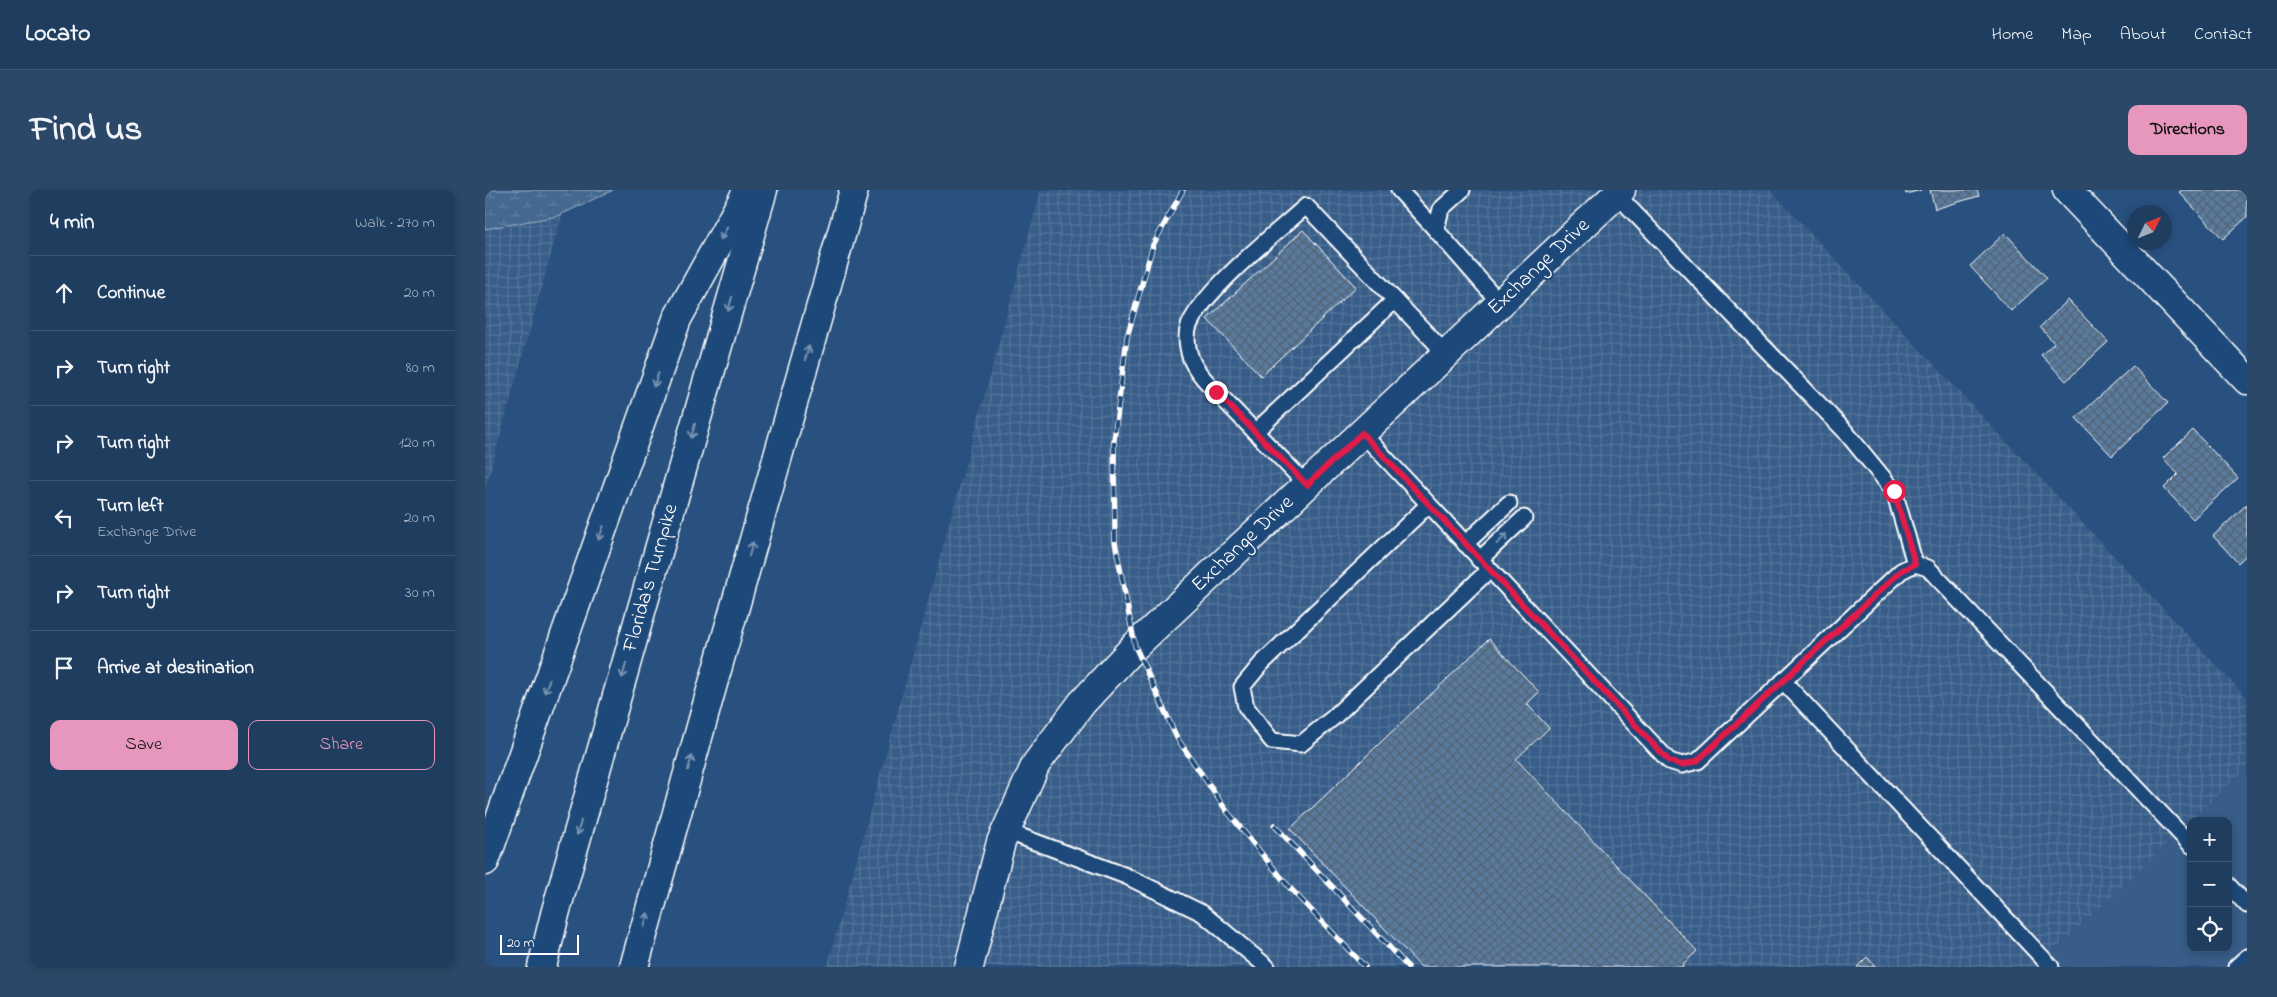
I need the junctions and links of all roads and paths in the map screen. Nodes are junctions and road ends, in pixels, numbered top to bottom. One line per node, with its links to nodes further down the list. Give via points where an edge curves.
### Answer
1 (748, 190): 25 (main road, one-way to 25, via 677,319)
2 (763, 190): 29 (main road, Florida's Turnpike, one-way to 29, via 636,627)
3 (855, 190): 30 (main road, one-way to 3)
4 (1399, 190): 8 (lane)
5 (1462, 190): 8 (lane, via 1441,209)
6 (2067, 190): 12 (main road)
7 (1618, 192): 10 (main road, Exchange Drive); 20 (lane, via 1789,371 1894,491)
8 (1436, 230): 10 (lane)
9 (1395, 300): 11 (lane); 13 (lane); 13 (lane, via 1305,206 1222,282 1193,316 1187,330 1187,345 1191,360 1200,373)
10 (1501, 303): 11 (main road, Exchange Drive)
11 (1446, 354): 14 (main road, Exchange Drive)
12 (2247, 380)
13 (1255, 432): 15 (lane)
14 (1362, 433): 15 (main road, Exchange Drive); 17 (lane)
15 (1307, 485): 23 (main road, Exchange Drive, via 1135,646 1082,703 1036,764)
16 (1509, 503): 19 (lane)
17 (1428, 505): 19 (lane); 21 (lane, via 1261,664 1242,687 1245,707 1272,741 1301,744 1334,717)
18 (1524, 518): 21 (lane, one-way to 18)
19 (1465, 544): 21 (lane)
20 (1915, 564): 22 (lane, via 1901,571); 24 (lane, via 1928,568)
21 (1484, 565): 22 (lane, via 1669,761 1682,765 1697,761)
22 (1783, 681): 33 (lane)
23 (1006, 831): 31 (main road, Exchange Drive); 32 (lane, via 1126,876 1202,913)
24 (2187, 841)
25 (485, 861)
26 (2232, 889): 27 (lane)
27 (2247, 905)
28 (2247, 957): 34 (lane)
29 (542, 967)
30 (634, 967)
31 (969, 967)
32 (1267, 967)
33 (2051, 967)
34 (2236, 967)

